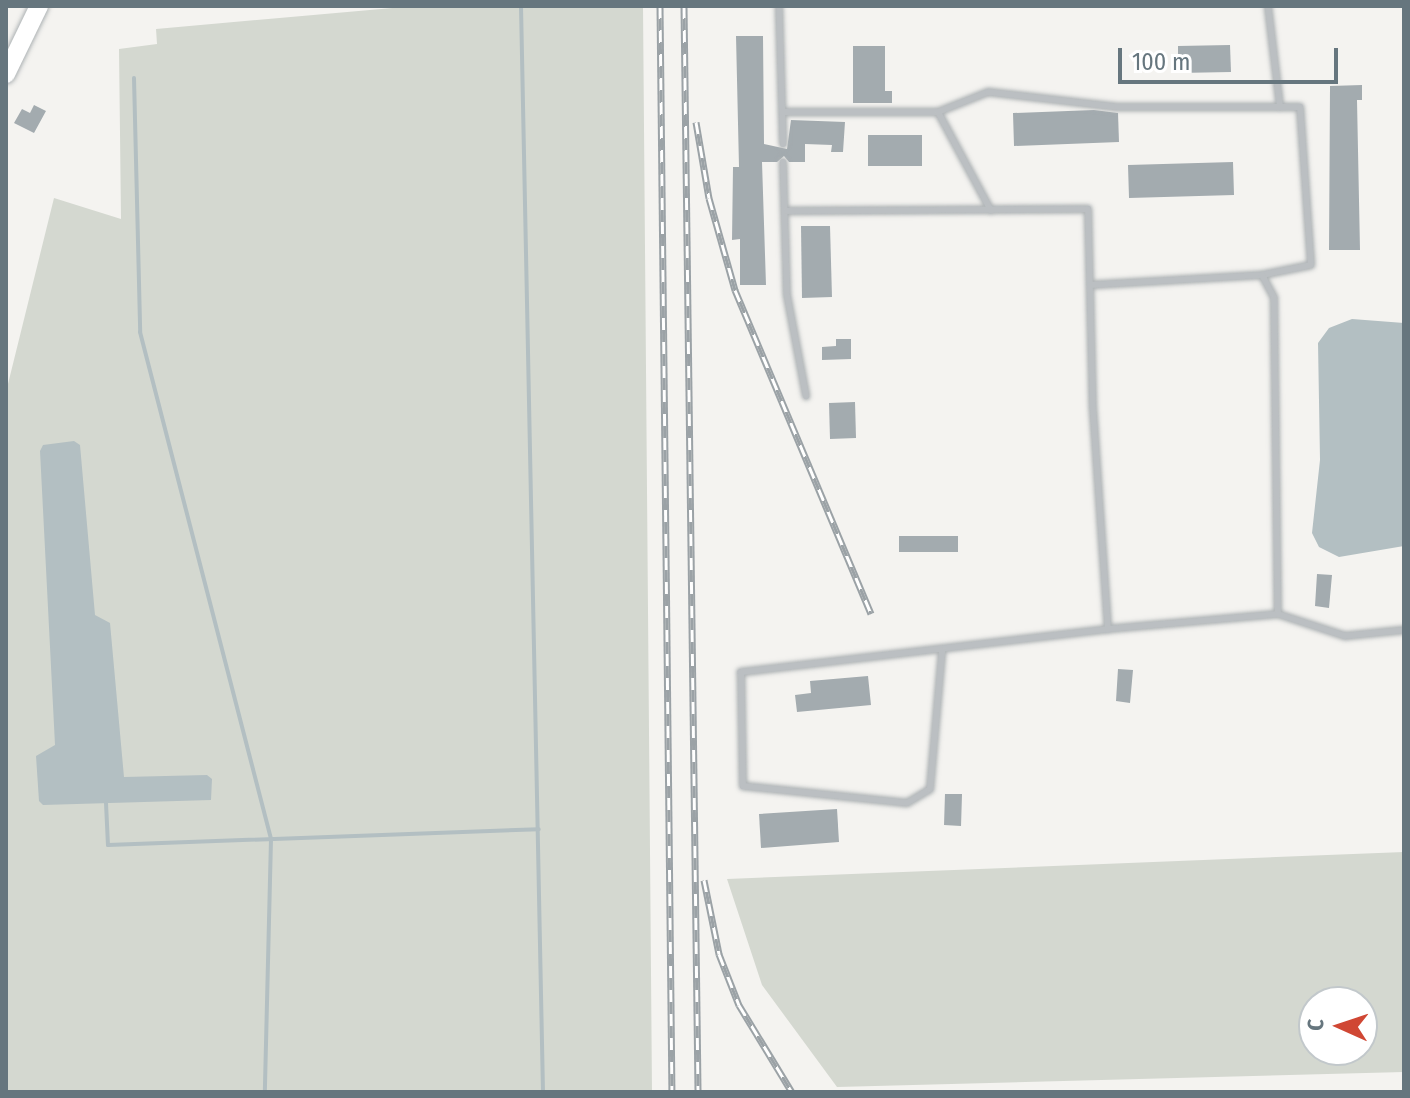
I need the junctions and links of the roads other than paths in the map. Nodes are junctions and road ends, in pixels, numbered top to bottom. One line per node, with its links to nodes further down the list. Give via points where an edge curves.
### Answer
1 (39, 6): 4 (main road)
2 (779, 6): 6 (lane)
3 (1268, 6): 5 (lane)
4 (6, 74)
5 (1280, 107): 7 (lane, via 1117,107 988,92); 12 (lane, via 1300,107 1311,265)
6 (782, 112): 7 (lane); 8 (lane)
7 (938, 112): 11 (lane)
8 (783, 144)
9 (783, 162): 10 (lane)
10 (787, 211): 11 (lane); 14 (lane, via 787,295)
11 (991, 211): 13 (lane, via 1088,209)
12 (1262, 275): 13 (lane); 15 (lane, via 1274,298)
13 (1090, 285): 16 (lane)
14 (806, 396)
15 (1278, 614): 16 (lane); 17 (lane, via 1345,636)
16 (1108, 629): 18 (lane)
17 (1404, 630)
18 (942, 651): 18 (lane, via 741,672 743,786 907,803 930,789)

